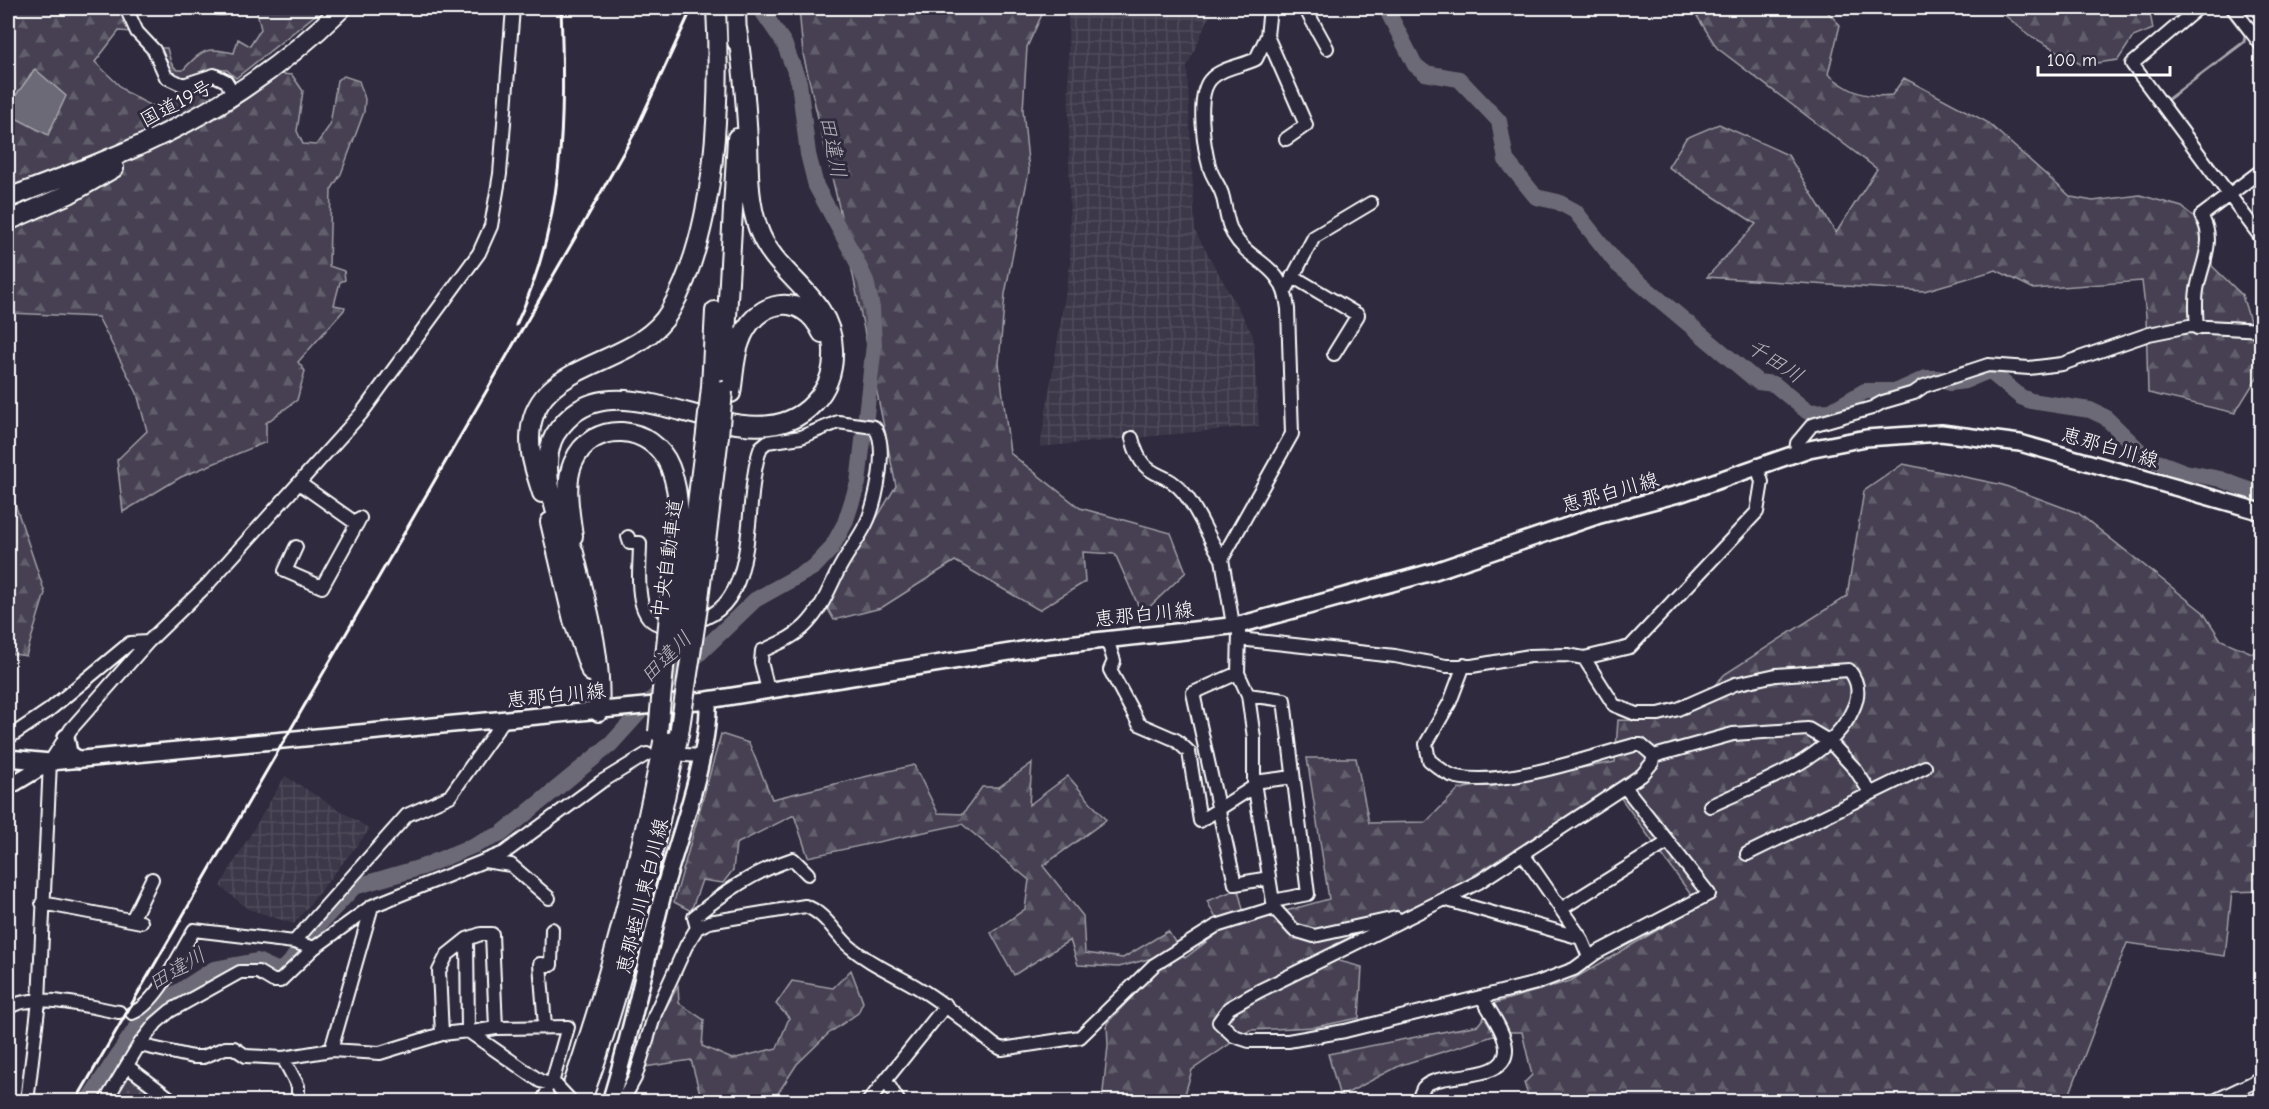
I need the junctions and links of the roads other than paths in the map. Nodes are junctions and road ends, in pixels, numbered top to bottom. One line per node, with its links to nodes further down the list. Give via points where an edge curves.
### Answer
1 (126, 8): 16 (street, via 137,32 154,50 166,77 183,85 214,75 226,81)
2 (336, 8): 16 (highway, 国道19号)
3 (342, 8): 16 (highway, 国道19号, via 304,44)
4 (513, 8): 39 (street, via 500,174 485,240 362,414)
5 (716, 8): 12 (highway)
6 (724, 8): 12 (highway, 中央自動車道)
7 (736, 8): 12 (highway, 中央自動車道)
8 (1270, 8): 13 (street)
9 (1305, 8): 15 (street)
10 (2198, 8): 23 (street, via 2132,64)
11 (2233, 8): 14 (street)
12 (726, 29): 33 (highway, 中央自動車道, via 737,132); 38 (highway, via 711,174 686,277 671,310 653,332 636,344 565,376 541,401 530,440); 43 (highway, via 744,72 750,198 758,228 777,264 828,320 833,348 831,375 808,410 767,424 742,426 623,398 577,411 553,438 548,463 548,479 563,533)
13 (1268, 36): 19 (street, via 1306,125); 29 (street, via 1256,59 1218,73 1209,81 1202,120 1210,170 1220,188 1233,234)
14 (2262, 46)
15 (1327, 48)
16 (234, 94): 17 (highway, 国道19号); 18 (highway, 国道19号)
17 (186, 119): 21 (highway, via 178,119 109,152); 22 (highway, 国道19号, via 102,158)
18 (171, 133): 24 (highway, 国道19号); 26 (highway, via 167,139 69,194)
19 (1287, 139)
20 (2262, 170): 23 (street)
21 (8, 185)
22 (8, 193)
23 (2229, 194): 27 (street); 30 (street, via 2201,216 2209,241 2197,293)
24 (8, 198)
25 (1371, 203): 28 (street, via 1314,237)
26 (8, 221)
27 (2262, 239)
28 (1292, 276): 29 (street); 32 (street, via 1358,315)
29 (1286, 290): 44 (street, via 1292,434)
30 (2197, 328): 31 (street); 36 (street, via 2149,334 2062,364 2029,368 1988,365 1949,377 1914,393 1812,426 1797,443)
31 (2262, 330)
32 (1334, 354)
33 (722, 390): 34 (highway, 中央自動車道, bridge); 38 (highway, via 740,341 756,317 777,305 789,304 813,316 825,343 822,370 812,393 797,405 763,417 746,417 627,391 595,393 576,400 549,427)
34 (717, 435): 45 (highway, 中央自動車道); 45 (highway, 中央自動車道, via 706,550)
35 (1132, 438): 44 (street, via 1137,455 1148,470 1183,492)
36 (1796, 453): 37 (main road, 恵那白川線); 40 (main road, 恵那白川線, via 1840,441 1905,434 1993,438 2070,456)
37 (1757, 465): 46 (main road, 恵那白川線, via 1682,493 1600,515 1432,572); 49 (street, via 1762,483 1757,512 1630,647)
38 (535, 468): 55 (highway)
39 (299, 483): 42 (street, via 359,521 322,587 285,570); 48 (street, via 207,585)
40 (2262, 512)
41 (628, 537): 52 (street, via 630,543 639,543 642,608 653,624 662,627 708,620 740,580 754,468 761,447 838,422 874,427 881,444 875,498 867,523 823,603 807,624 760,654)
42 (296, 547)
43 (573, 549): 45 (highway, via 569,483 577,455 596,437 607,433 623,431 643,436 666,458 675,489); 55 (highway, via 596,647 601,687)
44 (1222, 559): 46 (street)
45 (684, 605): 57 (highway, 中央自動車道, bridge); 57 (highway, bridge)
46 (1237, 630): 47 (main road, 恵那白川線); 50 (street); 51 (street)
47 (1107, 639): 52 (main road, 恵那白川線); 75 (street, via 1114,661 1110,670 1139,724 1176,740 1189,752 1200,821)
48 (148, 642): 58 (street); 59 (street, via 130,643 48,711)
49 (1584, 658): 50 (street, via 1530,656); 60 (street, via 1614,705 1636,714 1678,709 1735,684 1776,675 1850,670 1856,677 1857,700 1847,724)
50 (1464, 666): 62 (street, via 1450,702 1426,744 1429,760 1447,773 1472,779 1504,778 1634,745)
51 (1238, 673): 53 (street); 75 (street, via 1193,693)
52 (768, 690): 54 (main road, 恵那白川線)
53 (1248, 695): 68 (street, via 1284,700); 70 (street, via 1254,738)
54 (708, 700): 55 (main road, 恵那白川線); 122 (main road, 恵那蛭川東白川線, via 708,724 693,755)
55 (599, 712): 56 (main road, 恵那白川線)
56 (503, 721): 64 (main road, 恵那白川線); 94 (street, via 450,796 407,815)
57 (667, 733): 119 (highway, via 609,976); 121 (highway, 中央自動車道, via 632,944)
58 (66, 737): 64 (main road, via 69,753); 65 (street)
59 (8, 738)
60 (1830, 742): 62 (street, via 1808,729 1769,730 1733,734); 73 (street); 74 (street, via 1808,758)
61 (647, 754): 79 (street, via 601,782 504,853)
62 (1654, 756): 72 (street, via 1642,775)
63 (8, 758): 65 (main road)
64 (79, 760): 65 (main road, 恵那白川線)
65 (50, 762): 71 (main road, 恵那白川線); 85 (street)
66 (1925, 767): 73 (street)
67 (8, 771): 69 (main road)
68 (1293, 777): 70 (street); 86 (street, via 1308,894)
69 (8, 779)
70 (1254, 784): 75 (street); 81 (street)
71 (8, 787)
72 (1625, 787): 76 (street); 77 (street)
73 (1870, 792): 78 (street)
74 (1710, 806)
75 (1219, 811): 81 (street, via 1235,884)
76 (1668, 842): 88 (street); 96 (street, via 1709,894)
77 (1523, 854): 84 (street); 88 (street)
78 (1747, 854)
79 (483, 861): 83 (street, via 511,865); 87 (street)
80 (808, 874): 90 (street, via 793,859 759,872 730,888 694,917)
81 (1269, 878): 86 (street)
82 (152, 879): 85 (street, via 136,921)
83 (549, 897)
84 (1447, 900): 89 (street); 92 (street)
85 (42, 903): 98 (street)
86 (1273, 905): 89 (street, via 1294,930 1314,936); 99 (street, via 1216,926 1154,965 1085,1033 1075,1038 1002,1049)
87 (372, 906): 95 (street); 108 (street)
88 (1561, 909): 92 (street)
89 (1406, 916): 97 (street, via 1229,1008 1219,1023 1234,1036 1249,1041 1288,1041)
90 (697, 928): 99 (street, via 709,922 805,906 813,908 871,964); 123 (street, via 655,1014 635,1078)
91 (552, 929): 103 (street, via 551,965 540,964)
92 (1581, 938): 96 (street)
93 (467, 939): 104 (street, via 492,934); 105 (street); 106 (street, via 447,954 439,970)
94 (294, 942): 95 (street); 102 (street, via 194,930 161,986 136,1012)
95 (314, 948): 102 (street, via 280,981 258,972 240,972)
96 (1589, 957): 97 (street, via 1556,978)
97 (1482, 997): 126 (street, via 1504,1041 1504,1058 1487,1071 1433,1082 1424,1088)
98 (39, 1000): 100 (street); 101 (street); 114 (street)
99 (946, 1005): 112 (street)
100 (8, 1008)
101 (119, 1012)
102 (156, 1023): 107 (street)
103 (545, 1026): 104 (street); 113 (street, via 568,1027)
104 (495, 1028): 105 (street)
105 (470, 1031): 106 (street); 113 (street, via 540,1081)
106 (442, 1034): 108 (street, via 380,1053)
107 (139, 1045): 109 (street, via 193,1057 234,1048 246,1056); 110 (street)
108 (331, 1050): 109 (street)
109 (284, 1058): 117 (street, via 298,1086)
110 (127, 1066): 115 (street); 116 (street)
111 (2262, 1076): 127 (street)
112 (886, 1081): 124 (street); 125 (street)
113 (554, 1084): 118 (street); 120 (street, bridge)
114 (27, 1101)
115 (105, 1101)
116 (175, 1101)
117 (298, 1101)
118 (542, 1101)
119 (567, 1101)
120 (572, 1101)
121 (581, 1101)
122 (610, 1101)
123 (622, 1101)
124 (868, 1101)
125 (899, 1101)
126 (1418, 1101)
127 (2212, 1101)

